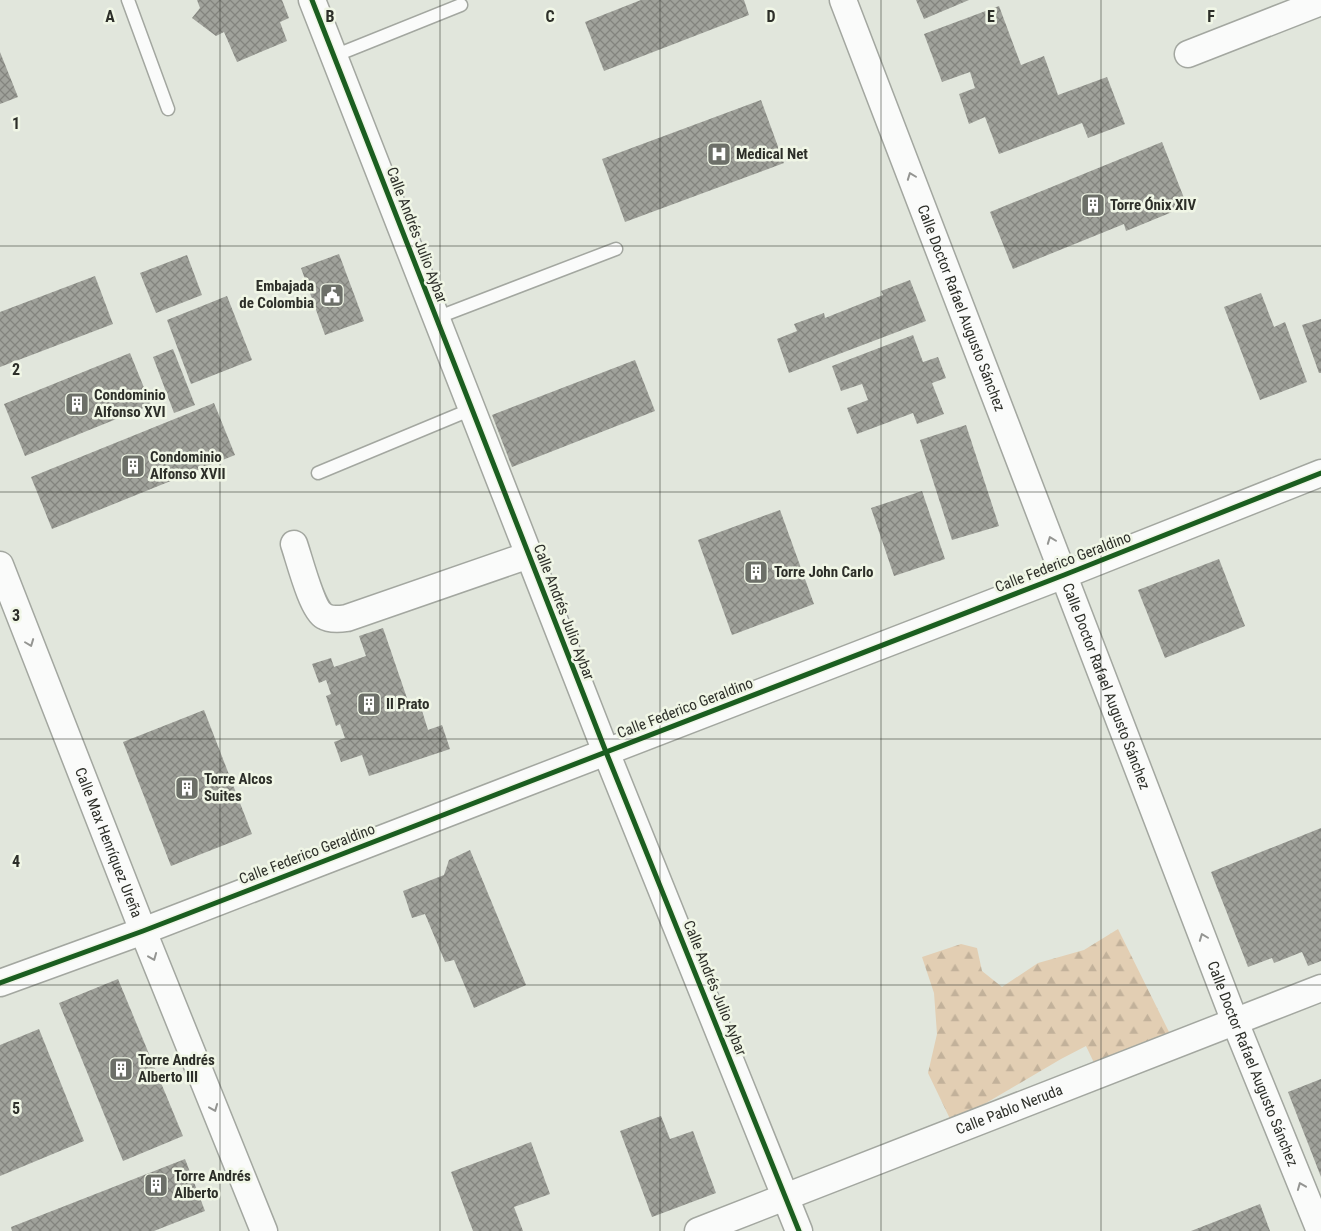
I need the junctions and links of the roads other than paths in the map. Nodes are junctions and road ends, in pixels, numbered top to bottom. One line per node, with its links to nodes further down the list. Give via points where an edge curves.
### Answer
1 (128, 0): 8 (lane)
2 (312, 0): 7 (street, Calle Andrés Julio Aybar)
3 (843, 0): 17 (street, Calle Doctor Rafael Augusto Sánchez, one-way to 3)
4 (1321, 2): 6 (street)
5 (461, 5): 7 (lane)
6 (1188, 54)
7 (334, 56): 10 (street, Calle Andrés Julio Aybar)
8 (168, 109)
9 (616, 249): 10 (lane)
10 (436, 318): 11 (street, Calle Andrés Julio Aybar)
11 (472, 409): 12 (lane); 15 (street, Calle Andrés Julio Aybar)
12 (318, 473)
13 (1321, 473): 17 (street, Calle Federico Geraldino)
14 (294, 544): 15 (street, via 314,604 323,616 334,619 347,618)
15 (529, 555): 18 (street, Calle Andrés Julio Aybar)
16 (0, 564): 19 (street, Calle Max Henríquez Ureña, one-way to 19)
17 (1064, 575): 18 (street, Calle Federico Geraldino); 22 (street, Calle Doctor Rafael Augusto Sánchez, one-way to 17)
18 (606, 752): 19 (street, Calle Federico Geraldino); 23 (street, Calle Andrés Julio Aybar)
19 (142, 931): 20 (street, Calle Federico Geraldino); 24 (street, Calle Max Henríquez Ureña, one-way to 24)
20 (0, 983)
21 (1321, 988): 22 (street, Calle Pablo Neruda)
22 (1235, 1022): 23 (street, Calle Pablo Neruda); 27 (street, Calle Doctor Rafael Augusto Sánchez, one-way to 22)
23 (786, 1197): 25 (street, Calle Pablo Neruda); 26 (street, Calle Andrés Julio Aybar)
24 (264, 1231)
25 (698, 1231)
26 (799, 1231)
27 (1320, 1231)

